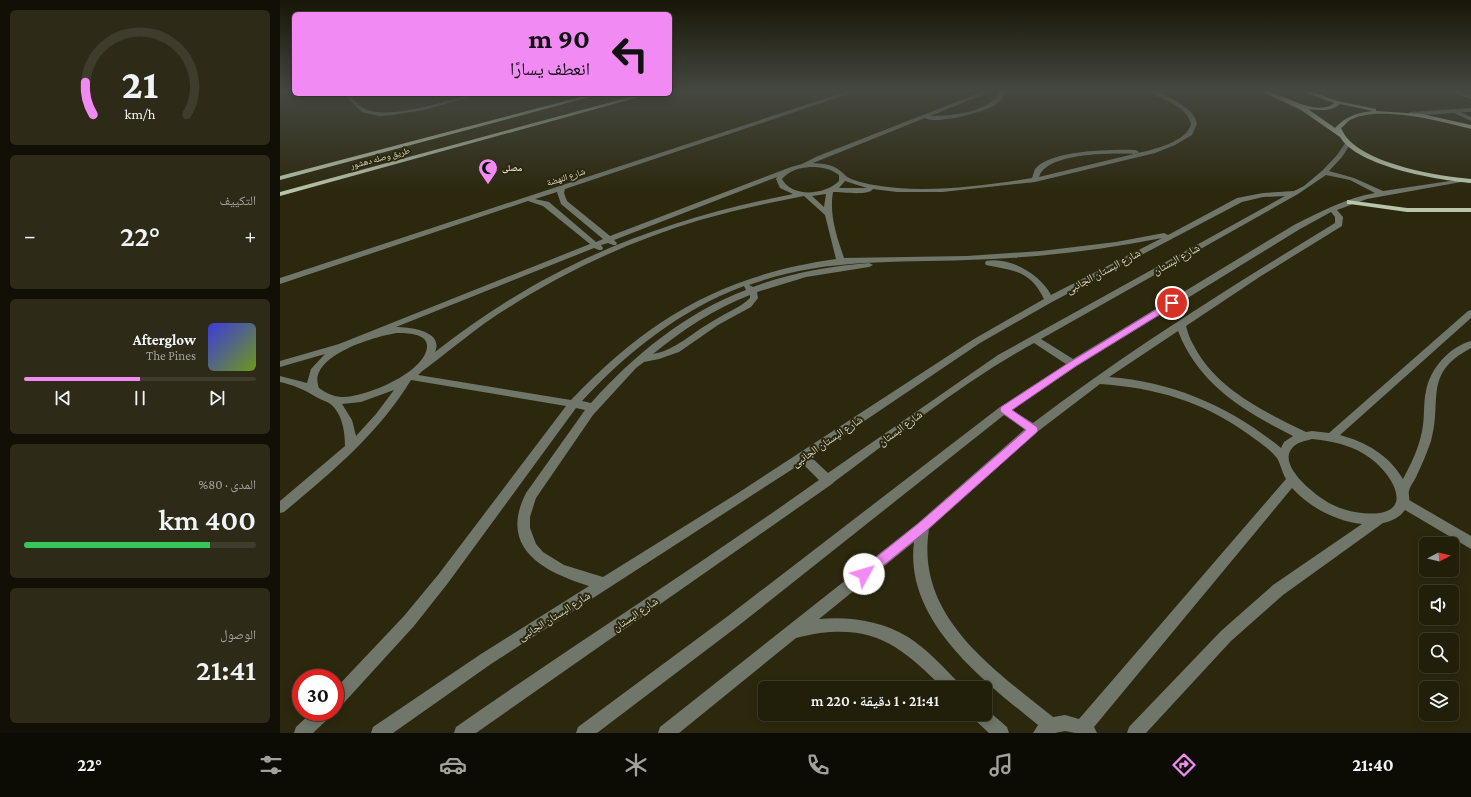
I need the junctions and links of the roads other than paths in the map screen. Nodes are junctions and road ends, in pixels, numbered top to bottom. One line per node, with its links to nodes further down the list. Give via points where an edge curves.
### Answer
1 (484, 124): 19 (main road, طريق وصله دهشور)
2 (536, 124): 26 (main road, طريق وصله دهشور)
3 (743, 124): 29 (street, شارع النهضة)
4 (753, 124): 22 (street, شارع النهضة)
5 (905, 124): 12 (street)
6 (1194, 124): 13 (street, via 1190,133 1172,145)
7 (1328, 124): 11 (main road)
8 (1340, 124): 11 (main road, via 1338,128)
9 (1461, 124): 10 (main road)
10 (1471, 127)
11 (1344, 139): 17 (street, شارع البستان, via 1341,153); 21 (main road, via 1366,154 1393,165 1426,175)
12 (832, 153): 14 (street); 15 (street)
13 (1146, 153): 20 (street); 20 (street, via 1107,152 1064,158 1040,167 1034,175)
14 (803, 166): 15 (street); 16 (street)
15 (830, 167): 18 (street)
16 (786, 171): 27 (street, via 779,179 782,187); 35 (street)
17 (1324, 172): 25 (street, شارع البستان); 28 (street, via 1357,181)
18 (843, 177): 23 (street); 24 (street, via 841,184)
19 (280, 178)
20 (1035, 180): 23 (street, via 956,189)
21 (1466, 181): 28 (street)
22 (562, 187): 29 (street, شارع النهضة); 35 (street, via 560,193 564,202)
23 (879, 188): 24 (street, via 856,191)
24 (831, 190): 27 (street); 33 (street)
25 (1296, 193): 34 (street, شارع البستان الجانبى, via 1263,195 1240,200); 48 (street, شارع البستان)
26 (280, 194)
27 (804, 194): 33 (street); 37 (street, via 704,216)
28 (1383, 194): 30 (street)
29 (525, 197): 36 (street, via 546,204); 40 (street, شارع النهضة); 41 (street, شارع النهضة)
30 (1350, 202): 31 (street); 32 (main road, via 1407,210)
31 (1332, 209): 46 (street, via 1338,214 1339,224); 53 (street)
32 (1471, 210)
33 (827, 213): 39 (street)
34 (1176, 233): 39 (street, via 1109,246 1017,256); 44 (street, شارع البستان الجانبى)
35 (609, 240): 36 (street); 37 (street)
36 (595, 245): 38 (street); 47 (street)
37 (616, 246): 38 (street)
38 (604, 252): 54 (street, via 544,281 504,305 464,332)
39 (841, 261): 42 (street, via 795,268)
40 (280, 274)
41 (280, 281)
42 (744, 282): 43 (street); 60 (street, via 700,302 650,332 590,384)
43 (752, 291): 44 (street, via 806,274 852,267 991,263 1010,266 1030,275 1042,287); 51 (street, via 693,320); 51 (street, via 754,298 748,305 715,323 683,346 660,356)
44 (1049, 300): 68 (street, شارع البستان الجانبى, via 977,341)
45 (1471, 313): 65 (street)
46 (1181, 326): 57 (street); 64 (street, via 1194,357 1208,374 1248,407)
47 (369, 335): 49 (street); 54 (street, via 400,330 423,334 431,342 432,347)
48 (1034, 338): 53 (street); 70 (street, شارع البستان, via 964,382)
49 (348, 344): 52 (street); 58 (street, via 330,355 317,368 312,380)
50 (1471, 344): 71 (street, via 1451,356 1436,375 1431,387 1430,416 1424,445)
51 (641, 360): 61 (street)
52 (280, 364)
53 (1073, 364): 62 (street)
54 (423, 366): 55 (street)
55 (408, 378): 59 (street, via 367,396 354,399); 60 (street); 66 (street, via 385,411)
56 (280, 379): 58 (street, via 299,383)
57 (1098, 380): 63 (street); 67 (street, via 1145,384 1193,398 1240,422)
58 (315, 391): 59 (street)
59 (330, 398): 66 (street, via 347,422)
60 (573, 404): 61 (street); 79 (street, via 443,579 409,621)
61 (593, 407): 76 (street, via 536,488 526,506 522,523 526,540 536,553 550,564)
62 (1004, 410): 63 (street); 87 (street, via 869,517)
63 (1033, 430): 74 (street)
64 (1304, 436): 65 (street); 67 (street, via 1289,443 1284,449)
65 (1331, 437): 71 (street, via 1354,444 1376,457 1394,473)
66 (351, 446): 72 (street)
67 (1283, 456): 69 (street)
68 (803, 457): 70 (street); 76 (street, شارع البستان الجانبى)
69 (1292, 480): 73 (street, via 1311,498 1337,513 1365,520); 83 (street)
70 (828, 481): 86 (street, شارع البستان)
71 (1403, 497): 73 (street, via 1399,511); 75 (street)
72 (280, 508)
73 (1378, 520): 90 (street, via 1278,590 1226,636)
74 (923, 527): 77 (street); 82 (street, via 920,551 923,577 932,604 947,630 969,655)
75 (1471, 542)
76 (604, 584): 85 (street, شارع البستان الجانبى, via 486,659)
77 (792, 632): 78 (street, via 820,626 876,631 903,643); 88 (street)
78 (947, 681)
79 (344, 690)
80 (314, 721): 84 (street)
81 (988, 721): 89 (street)
82 (1046, 729): 83 (street, via 1060,722 1071,723)
83 (1086, 730)
84 (302, 733)
85 (379, 733)
86 (462, 733)
87 (584, 733)
88 (666, 733)
89 (1001, 733)
90 (1135, 733)

